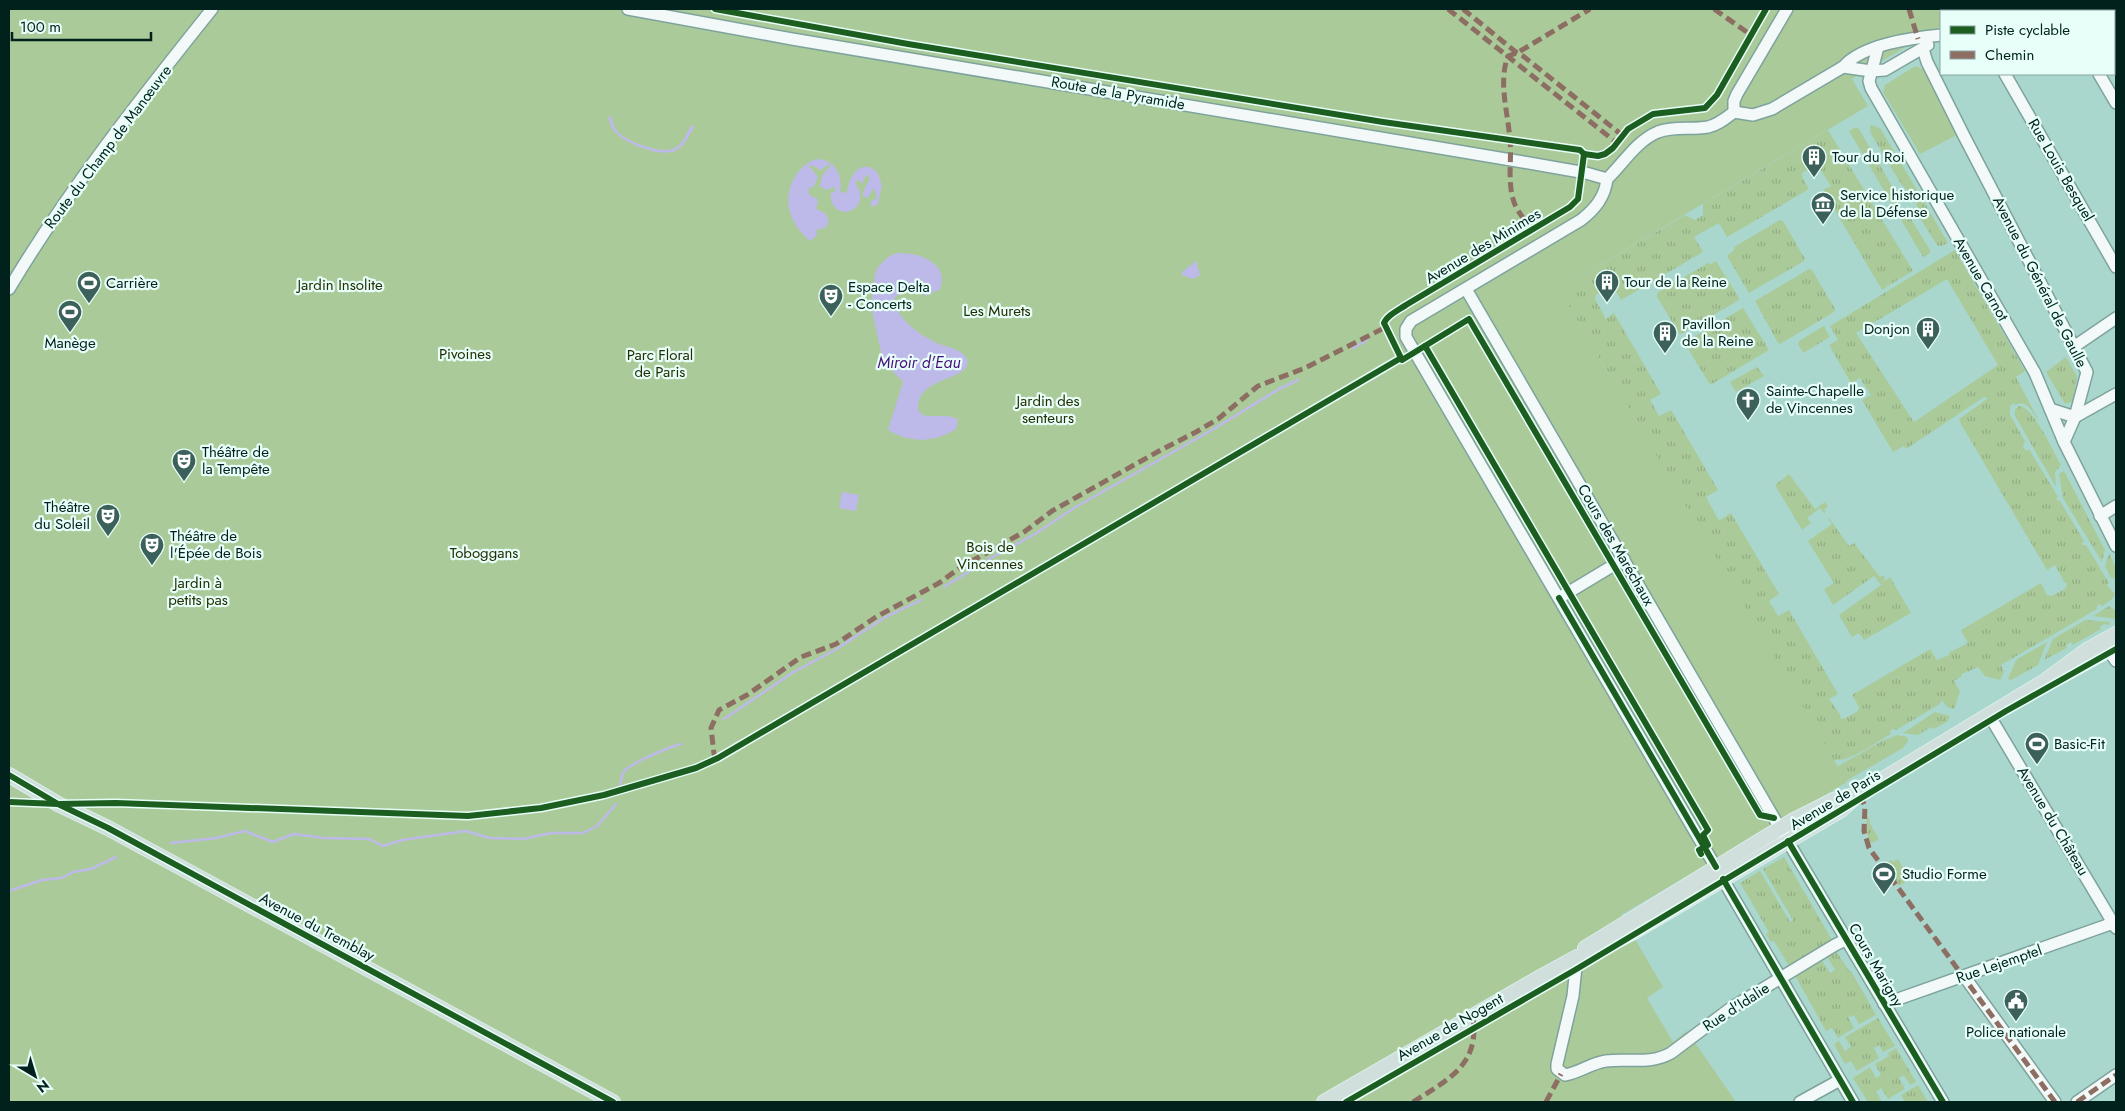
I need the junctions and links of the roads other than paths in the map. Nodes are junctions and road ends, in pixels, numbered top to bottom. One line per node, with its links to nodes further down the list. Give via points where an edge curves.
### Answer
1 (212, 9): 17 (street, Route du Champ de Manœuvre, via 68,198)
2 (628, 9): 14 (street, Route de la Pyramide, via 1586,173)
3 (1787, 9): 13 (street, via 1737,94)
4 (1940, 36): 6 (street)
5 (1940, 37): 7 (street)
6 (1878, 47): 8 (street, via 1849,60); 9 (street)
7 (1923, 49): 9 (street, via 1885,70); 19 (street, Avenue du Général de Gaulle, via 1964,136)
8 (1843, 67): 9 (street); 13 (street, via 1772,109 1752,115)
9 (1871, 71): 21 (street, Avenue Carnot, via 1871,88 2035,372)
10 (2006, 75): 15 (street, Rue Louis Besquel)
11 (2100, 75): 12 (street)
12 (2116, 103)
13 (1734, 112): 14 (street, Avenue des Minimes, via 1708,127 1671,128 1650,136)
14 (1607, 180): 16 (street, Avenue des Minimes, via 1606,191 1581,220)
15 (2116, 267)
16 (1466, 288): 27 (street, Cours des Maréchaux); 28 (street, Avenue des Minimes, via 1411,321 1406,337)
17 (9, 289)
18 (2116, 318): 19 (street)
19 (2075, 346): 22 (street, Avenue du Général de Gaulle, via 2087,372)
20 (2116, 394): 22 (street)
21 (2050, 409): 22 (street); 23 (street, Avenue Carnot)
22 (2075, 417): 23 (street, Avenue du Général de Gaulle)
23 (2064, 442): 25 (street)
24 (2116, 506): 25 (street)
25 (2100, 516): 26 (street)
26 (2116, 546)
27 (1624, 560): 28 (street, Cours des Maréchaux); 35 (street, Cours des Maréchaux)
28 (1559, 598): 37 (street)
29 (2116, 634): 31 (main road, Avenue de Paris, via 2087,650)
30 (2114, 653): 31 (main road, Avenue de Paris)
31 (2045, 681): 32 (main road, Avenue de Paris)
32 (1989, 715): 34 (main road, Avenue de Paris); 38 (street, Avenue du Château)
33 (9, 775): 46 (main road, Avenue du Tremblay)
34 (1860, 793): 35 (main road, Avenue de Paris, via 1834,800); 36 (main road, Avenue de Paris, via 1841,810)
35 (1779, 825): 36 (street, Cours des Maréchaux); 37 (main road, Avenue de Paris)
36 (1788, 841): 37 (main road, Avenue de Paris); 39 (street, Cours Marigny)
37 (1717, 869): 40 (main road, Avenue de Nogent, via 1632,933 1588,956); 42 (street)
38 (2115, 924): 41 (street, Rue Lejemptel)
39 (1847, 939): 42 (street, Cours Marigny); 43 (street, Cours Marigny)
40 (1577, 958): 42 (street, Rue d'Idalie, via 1557,1064 1561,1074 1571,1074 1604,1062 1660,1059); 47 (main road, Avenue de Nogent)
41 (1964, 976): 43 (street, Rue Lejemptel); 51 (street)
42 (1781, 978): 45 (street)
43 (1884, 1004): 50 (street, Cours Marigny)
44 (2116, 1075): 52 (street)
45 (1840, 1080): 48 (street); 49 (street)
46 (613, 1102)
47 (1324, 1102)
48 (1800, 1102)
49 (1853, 1102)
50 (1943, 1102)
51 (2055, 1102)
52 (2077, 1102)

